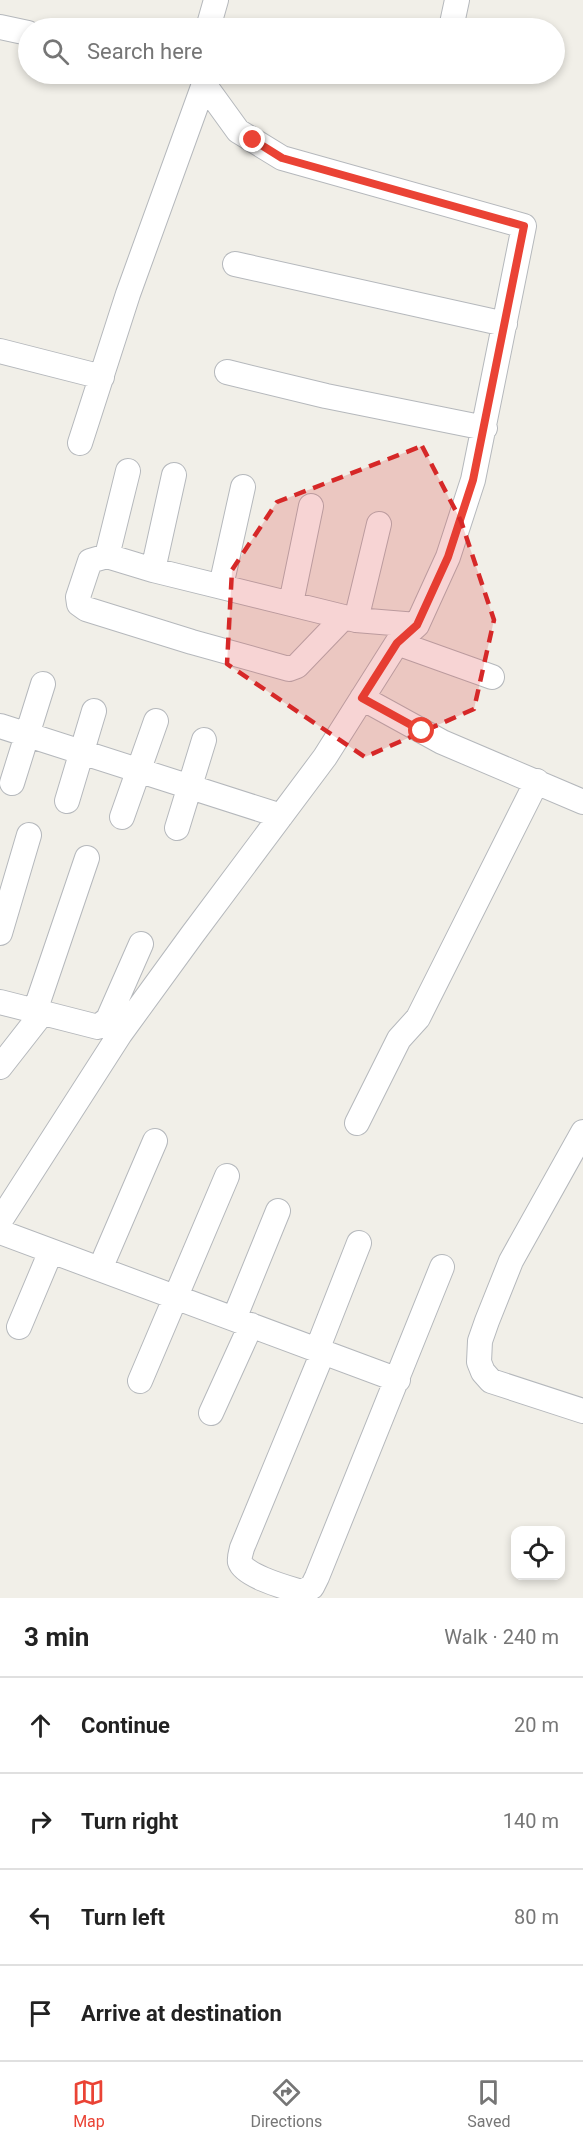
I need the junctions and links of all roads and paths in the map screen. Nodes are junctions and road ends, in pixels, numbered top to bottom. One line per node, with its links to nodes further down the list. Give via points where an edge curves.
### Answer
1 (216, 0): 3 (street)
2 (457, 0): 4 (street)
3 (211, 18)
4 (457, 18)
5 (0, 27): 6 (street)
6 (18, 31)
7 (201, 84): 13 (street)
8 (206, 84): 10 (street, via 238,131 282,158 524,226)
9 (235, 264): 10 (street)
10 (505, 324): 14 (street)
11 (0, 351): 13 (street)
12 (227, 372): 14 (street)
13 (102, 377): 15 (street)
14 (485, 428): 26 (street, via 448,557)
15 (81, 443)
16 (128, 471): 21 (street)
17 (174, 475): 22 (street)
18 (243, 487): 23 (street)
19 (311, 506): 24 (street)
20 (379, 524): 25 (street)
21 (107, 556): 22 (street); 25 (street, via 90,561 79,604 276,666 297,666)
22 (153, 570): 23 (street)
23 (221, 586): 24 (street)
24 (291, 603): 25 (street)
25 (350, 618): 26 (street)
26 (417, 625): 27 (street)
27 (397, 643): 28 (street); 30 (street)
28 (492, 677)
29 (43, 684): 34 (street)
30 (362, 698): 38 (street, via 442,742); 43 (street)
31 (94, 711): 36 (street)
32 (156, 721): 37 (street)
33 (0, 726): 34 (street)
34 (27, 735): 36 (street); 39 (street)
35 (204, 740): 40 (street)
36 (82, 752): 37 (street); 41 (street)
37 (137, 770): 40 (street); 44 (street)
38 (537, 781): 42 (street); 53 (street, via 418,1017 399,1039)
39 (12, 783)
40 (190, 787): 43 (street); 45 (street)
41 (66, 801)
42 (583, 801)
43 (281, 816): 58 (street, via 120,1034)
44 (122, 817)
45 (177, 828)
46 (29, 835): 48 (street)
47 (87, 858): 51 (street)
48 (0, 933)
49 (141, 944): 51 (street, via 102,1026)
50 (0, 1002): 51 (street)
51 (39, 1011): 52 (street)
52 (0, 1067)
53 (357, 1123)
54 (583, 1132): 70 (street, via 511,1261 480,1341 479,1362 491,1381)
55 (155, 1142): 63 (street)
56 (226, 1176): 64 (street)
57 (279, 1211): 65 (street)
58 (0, 1221)
59 (0, 1232): 61 (street)
60 (359, 1243): 67 (street)
61 (51, 1251): 63 (street); 66 (street)
62 (442, 1267): 68 (street)
63 (100, 1269): 64 (street)
64 (175, 1297): 65 (street); 69 (street)
65 (243, 1322): 67 (street); 71 (street)
66 (19, 1327)
67 (320, 1351): 68 (street); 68 (street, via 240,1558 246,1571 283,1587 301,1592 312,1587)
68 (398, 1380)
69 (140, 1381)
70 (583, 1411)
71 (211, 1413)

